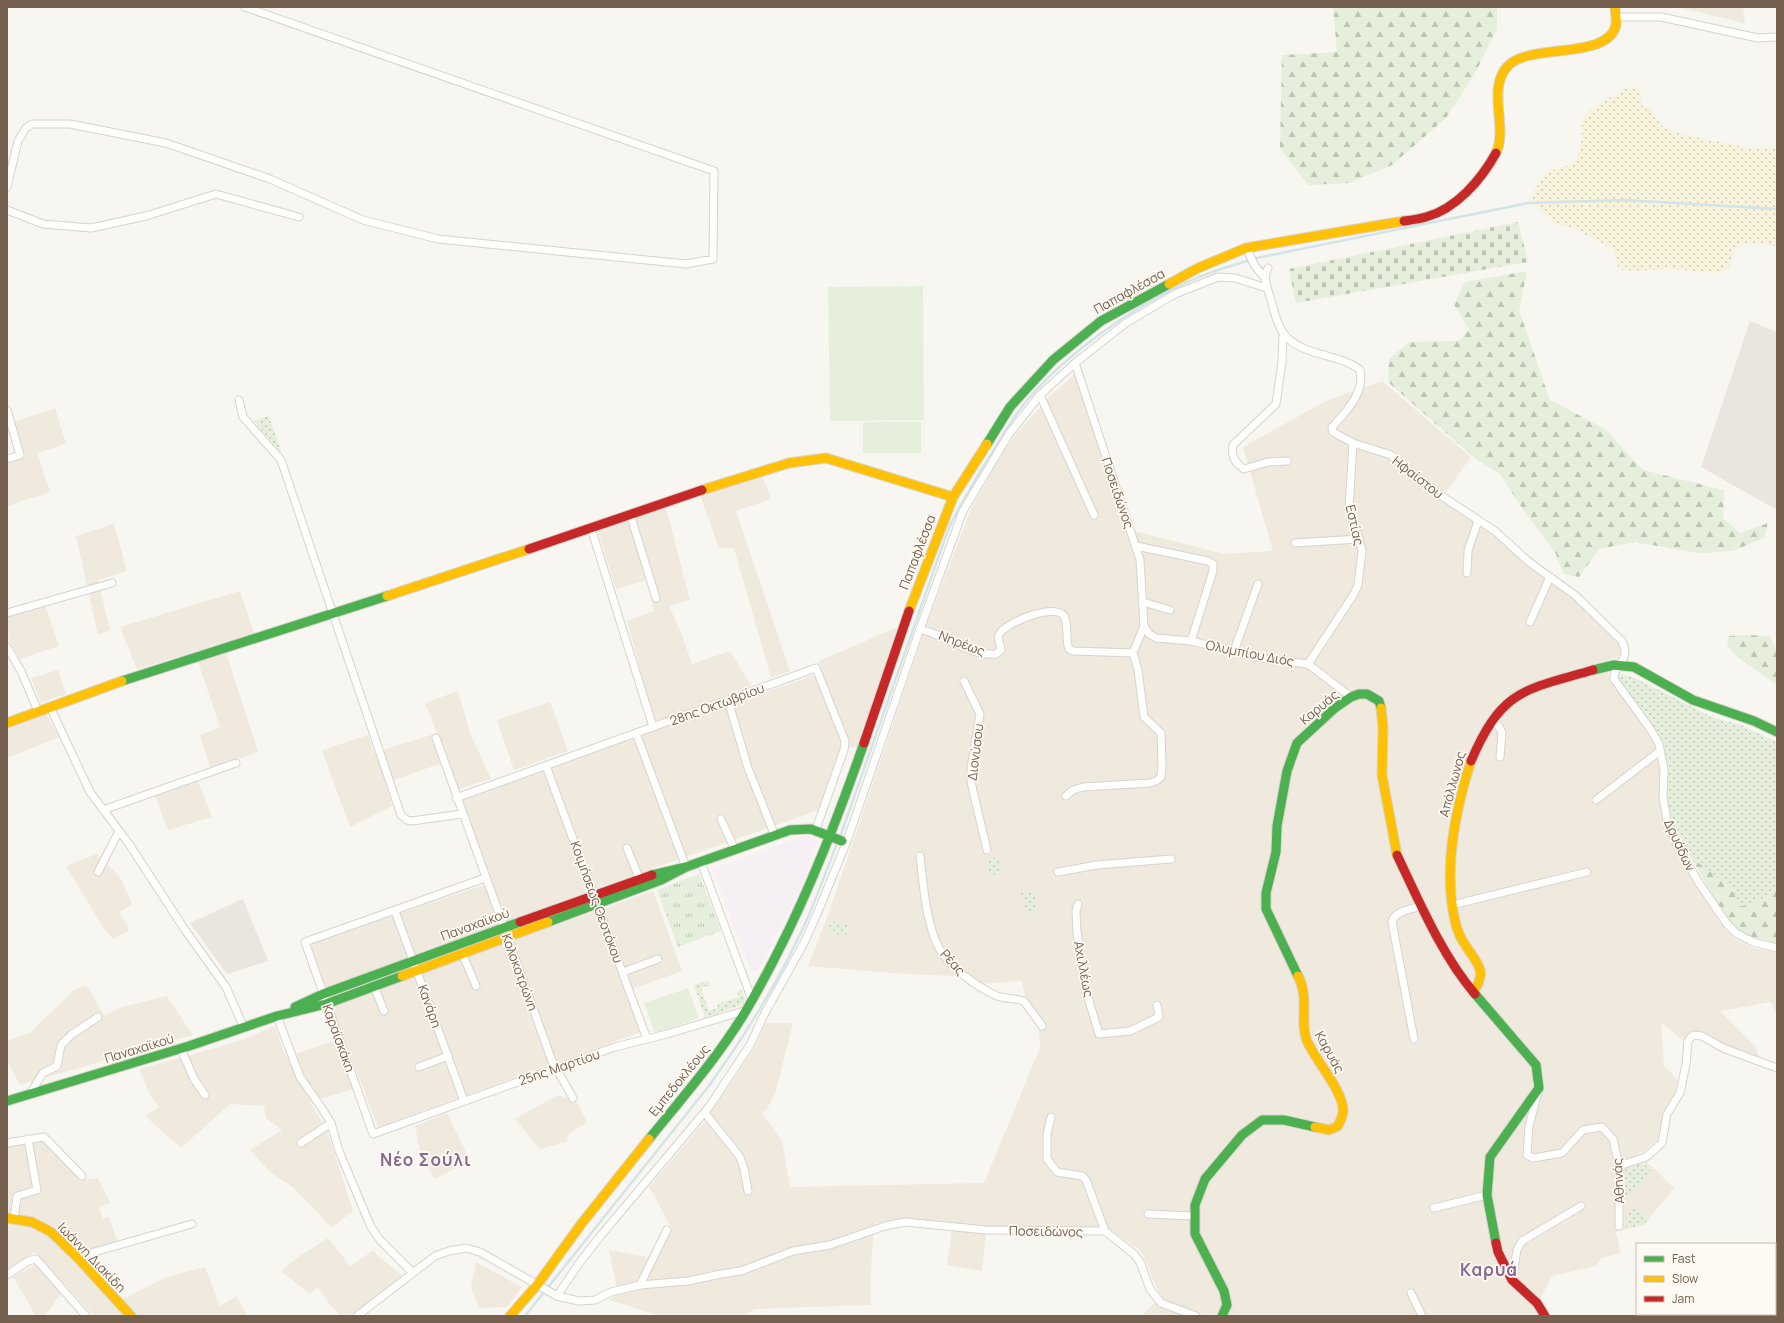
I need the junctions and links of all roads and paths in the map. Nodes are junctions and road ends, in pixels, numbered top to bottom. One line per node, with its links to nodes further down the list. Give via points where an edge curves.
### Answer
1 (245, 7): 5 (street, via 714,171 713,259 686,264 438,239 363,220 270,180 166,142 70,124 32,124 26,128 18,141)
2 (1615, 7): 3 (street)
3 (1617, 17): 4 (street, via 1661,17 1758,38); 8 (street, Παπαφλέσσα, via 1613,32 1595,44 1525,57 1507,66 1502,73 1500,86 1499,145 1495,157 1450,207 1426,217)
4 (1777, 37)
5 (7, 187)
6 (7, 210): 7 (street, via 43,224 91,228 146,216 216,194)
7 (298, 217)
8 (1248, 251): 10 (street, via 1255,266); 20 (street, Παπαφλέσσα, via 1198,268 1101,321 1053,360 1010,407)
9 (1268, 268): 10 (street)
10 (1265, 278): 11 (street)
11 (1267, 288): 12 (street); 13 (street, via 1235,278 1218,277 1204,282 1175,294 1126,323)
12 (1284, 334): 17 (street, Ηφαίστου, via 1298,345 1352,363 1360,370 1361,385 1350,406 1332,427 1332,432); 19 (street, via 1276,404 1233,445 1231,454 1237,464 1244,469 1268,462)
13 (1075, 363): 14 (street); 27 (street, Ποσειδώνος)
14 (1040, 395): 22 (street); 39 (street, via 1009,434 963,511)
15 (239, 400): 36 (street, via 243,417 281,460)
16 (7, 410): 18 (street, via 20,455)
17 (1353, 443): 23 (street, Ηφαίστου, via 1391,455 1434,491); 25 (street, Εστίας, via 1349,508)
18 (7, 459)
19 (1287, 461)
20 (953, 496): 21 (street, via 832,458 818,458 784,465); 70 (street, Παπαφλέσσα, via 916,591)
21 (630, 514): 24 (street); 32 (street)
22 (1094, 515)
23 (1478, 520): 28 (street, via 1468,551); 29 (street, Ηφαίστου)
24 (591, 528): 36 (street); 53 (street)
25 (1360, 539): 26 (street); 44 (street, Εστίας, via 1362,551 1358,585)
26 (1295, 543)
27 (1136, 546): 33 (street, Ποσειδώνος, via 1140,560); 40 (street, via 1213,564)
28 (1467, 572)
29 (1550, 577): 37 (street); 45 (street, Ηφαίστου, via 1581,601 1622,642 1624,659)
30 (112, 583): 35 (street)
31 (1258, 584): 42 (street)
32 (656, 598)
33 (1142, 602): 34 (street); 38 (street, Ποσειδώνος)
34 (1170, 610)
35 (7, 613)
36 (332, 613): 49 (street); 65 (street, via 400,815 412,821)
37 (1530, 622)
38 (1144, 626): 40 (street, Ολυμπίου Διός, via 1149,634 1156,638); 43 (street)
39 (920, 629): 43 (street, Νηρέως, via 969,649 996,654 1001,650 998,636 1004,629 1028,616 1050,610 1060,612 1064,616 1069,649); 121 (street, via 847,841 817,914 750,1046)
40 (1191, 641): 42 (street, Ολυμπίου Διός)
41 (7, 647): 50 (street, via 21,671)
42 (1234, 651): 44 (street, Ολυμπίου Διός, via 1261,658)
43 (1133, 653): 61 (street, via 1138,670 1144,717 1160,733 1161,777 1150,783 1083,787)
44 (1308, 664): 47 (street, Ολυμπίου Διός)
45 (1618, 666): 51 (street, Απόλλωνος, via 1532,688 1510,700); 54 (street, Απόλλωνος, via 1628,665 1700,704 1752,719); 57 (street, Δρυάδων, via 1614,679 1652,730)
46 (964, 681): 74 (street, Διονύσου, via 979,713 970,782)
47 (1351, 697): 87 (street, Καρυάς, via 1367,694 1381,705 1382,775 1392,840 1403,871); 135 (street, Καρυάς, via 1335,708 1294,747 1287,771 1277,826 1276,852 1265,906 1302,983 1306,1037 1341,1101 1341,1120 1336,1128 1329,1130 1284,1120 1262,1120 1242,1135 1205,1179 1195,1205)
48 (728, 700): 53 (street, 28ης Οκτωβρίου); 67 (street, 28ης Οκτωβρίου, via 816,668 845,740 844,750); 69 (street, via 744,756)
49 (50, 707): 50 (street); 64 (street, via 90,792)
50 (38, 711): 52 (street)
51 (1494, 719): 58 (street, via 1502,732); 86 (street, Απόλλωνος, via 1470,762 1456,820 1450,867)
52 (7, 723)
53 (654, 727): 55 (street, 28ης Οκτωβρίου)
54 (1777, 732)
55 (636, 733): 60 (street, 28ης Οκτωβρίου); 78 (street)
56 (436, 738): 62 (street, Κολοκοτρώνη)
57 (1660, 751): 63 (street); 90 (street, Δρυάδων, via 1664,770 1663,797 1666,814 1671,831 1687,863 1731,928 1746,939)
58 (1500, 757)
59 (236, 763): 64 (street)
60 (546, 766): 62 (street, 28ης Οκτωβρίου); 84 (street, Κοιμήσεως Θεοτόκου)
61 (1066, 796)
62 (456, 798): 65 (street, Κολοκοτρώνη)
63 (1596, 800)
64 (103, 810): 68 (street)
65 (462, 814): 82 (street, Κολοκοτρώνη)
66 (721, 819): 73 (street)
67 (816, 829): 69 (street, Παναχαϊκού, via 795,828); 70 (street, Παναχαϊκού)
68 (119, 831): 79 (street); 107 (street, via 226,986)
69 (775, 836): 73 (street, Παναχαϊκού)
70 (830, 836): 71 (street, Παναχαϊκού); 99 (street, Εμπεδοκλέους, via 795,918)
71 (842, 841)
72 (627, 848): 83 (street)
73 (735, 850): 77 (street, Παναχαϊκού)
74 (987, 850)
75 (920, 856): 106 (street, Ρέας, via 929,915 940,950 975,984 1005,998 1024,1001)
76 (1171, 859): 80 (street, via 1088,866)
77 (701, 862): 78 (street, Παναχαϊκού); 99 (street)
78 (686, 867): 83 (street, Παναχαϊκού); 84 (street, Παναχαϊκού, via 661,880)
79 (98, 872)
80 (1058, 872)
81 (1587, 872): 86 (street)
82 (485, 878): 88 (street); 89 (street, Κολοκοτρώνη)
83 (640, 880): 84 (street, Παναχαϊκού)
84 (596, 899): 89 (street, Παναχαϊκού); 94 (street, Κοιμήσεως Θεοτόκου)
85 (1078, 904): 101 (street, Αχιλλέως, via 1077,932 1081,962 1086,991 1099,1034 1130,1031 1159,1017)
86 (1452, 905): 97 (street, Απόλλωνος, via 1460,934 1480,970 1480,980)
87 (1421, 906): 97 (street, Καρυάς); 109 (street, via 1398,914 1392,922)
88 (395, 911): 93 (street, Κανάρη); 98 (street, Καραϊσκάκη, via 305,942)
89 (505, 932): 91 (street, Παναχαϊκού); 93 (street, Παναχαϊκού); 113 (street, Κολοκοτρώνη)
90 (1777, 948)
91 (462, 953): 93 (street, Παναχαϊκού); 96 (street)
92 (658, 960): 94 (street)
93 (415, 965): 95 (street, Παναχαϊκού); 98 (street, Παναχαϊκού); 111 (street, Κανάρη)
94 (623, 972): 108 (street, Κοιμήσεως Θεοτόκου)
95 (374, 986): 100 (street, Παναχαϊκού); 103 (street)
96 (476, 986)
97 (1472, 992): 115 (street, Καρυάς, via 1536,1065)
98 (323, 994): 100 (street, Καραϊσκάκη); 104 (street, Παναχαϊκού)
99 (752, 1000): 102 (street, Εμπεδοκλέους)
100 (326, 1004): 104 (street, Παναχαϊκού); 124 (street, Καραϊσκάκη)
101 (1157, 1005)
102 (747, 1010): 108 (street, 25ης Μαρτίου); 145 (street, Εμπεδοκλέους, via 718,1053 582,1223)
103 (384, 1011)
104 (277, 1016): 107 (street, Παναχαϊκού); 123 (street, via 300,1077)
105 (98, 1017): 116 (street, via 71,1035 61,1046 57,1066 43,1073)
106 (1042, 1026)
107 (244, 1028): 110 (street, Παναχαϊκού)
108 (647, 1039): 113 (street, 25ης Μαρτίου)
109 (1414, 1039)
110 (181, 1048): 116 (street, Παναχαϊκού); 117 (street, via 194,1079)
111 (448, 1056): 112 (street); 120 (street, Κανάρη)
112 (419, 1067)
113 (554, 1068): 118 (street, Κολοκοτρώνη); 120 (street, 25ης Μαρτίου)
114 (1777, 1068): 128 (street, via 1723,1048 1702,1036 1694,1035 1688,1041 1680,1093 1667,1114 1662,1143 1646,1157)
115 (1539, 1088): 128 (street, Αθηνάς, via 1529,1126 1527,1155 1533,1158 1562,1153 1583,1130 1602,1127 1613,1139); 131 (street, via 1490,1157)
116 (30, 1094): 119 (street, Παναχαϊκού)
117 (205, 1095)
118 (573, 1098)
119 (7, 1101)
120 (464, 1101): 124 (street, 25ης Μαρτίου)
121 (705, 1113): 130 (street, via 740,1157); 148 (street)
122 (1051, 1117): 140 (street, via 1047,1134 1047,1159 1057,1172 1082,1176 1086,1180)
123 (331, 1123): 127 (street); 142 (street, via 339,1151 371,1227 380,1240)
124 (374, 1134)
125 (28, 1139): 126 (street); 129 (street, via 44,1137); 136 (street, via 37,1190 17,1196)
126 (7, 1143)
127 (301, 1143)
128 (1620, 1166): 138 (street, Αθηνάς)
129 (82, 1176)
130 (748, 1191)
131 (1487, 1195): 133 (street); 144 (street, via 1498,1252)
132 (1581, 1206): 144 (street, via 1522,1242 1516,1250)
133 (1434, 1208)
134 (1148, 1214): 135 (street)
135 (1194, 1216): 154 (street, Καρυάς, via 1197,1238 1225,1296 1227,1305)
136 (11, 1218): 141 (street, Ιωάννη Διακίδη, via 46,1228)
137 (192, 1224): 141 (street)
138 (1619, 1226)
139 (667, 1230): 146 (street)
140 (1104, 1231): 146 (street, Ποσειδώνος, via 986,1230 905,1222 885,1226 830,1245 793,1251 741,1271 688,1281); 153 (street, via 1134,1254 1140,1262 1150,1289 1161,1302)
141 (77, 1257): 150 (street, Ιωάννη Διακίδη)
142 (413, 1273): 145 (street, Ποσειδώνος, via 435,1256 466,1248 480,1252); 151 (street, Ποσειδώνος)
143 (7, 1275): 149 (street, via 28,1261 36,1259)
144 (1512, 1280): 156 (street, via 1537,1303)
145 (537, 1285): 148 (street, Ποσειδώνος); 152 (street, Εμπεδοκλέους)
146 (640, 1285): 148 (street, Ποσειδώνος, via 611,1292 595,1300 578,1302)
147 (1411, 1293): 155 (street)
148 (554, 1294)
149 (86, 1316)
150 (131, 1316)
151 (357, 1316)
152 (510, 1316)
153 (1196, 1316)
154 (1222, 1316)
155 (1422, 1316)
156 (1545, 1316)

